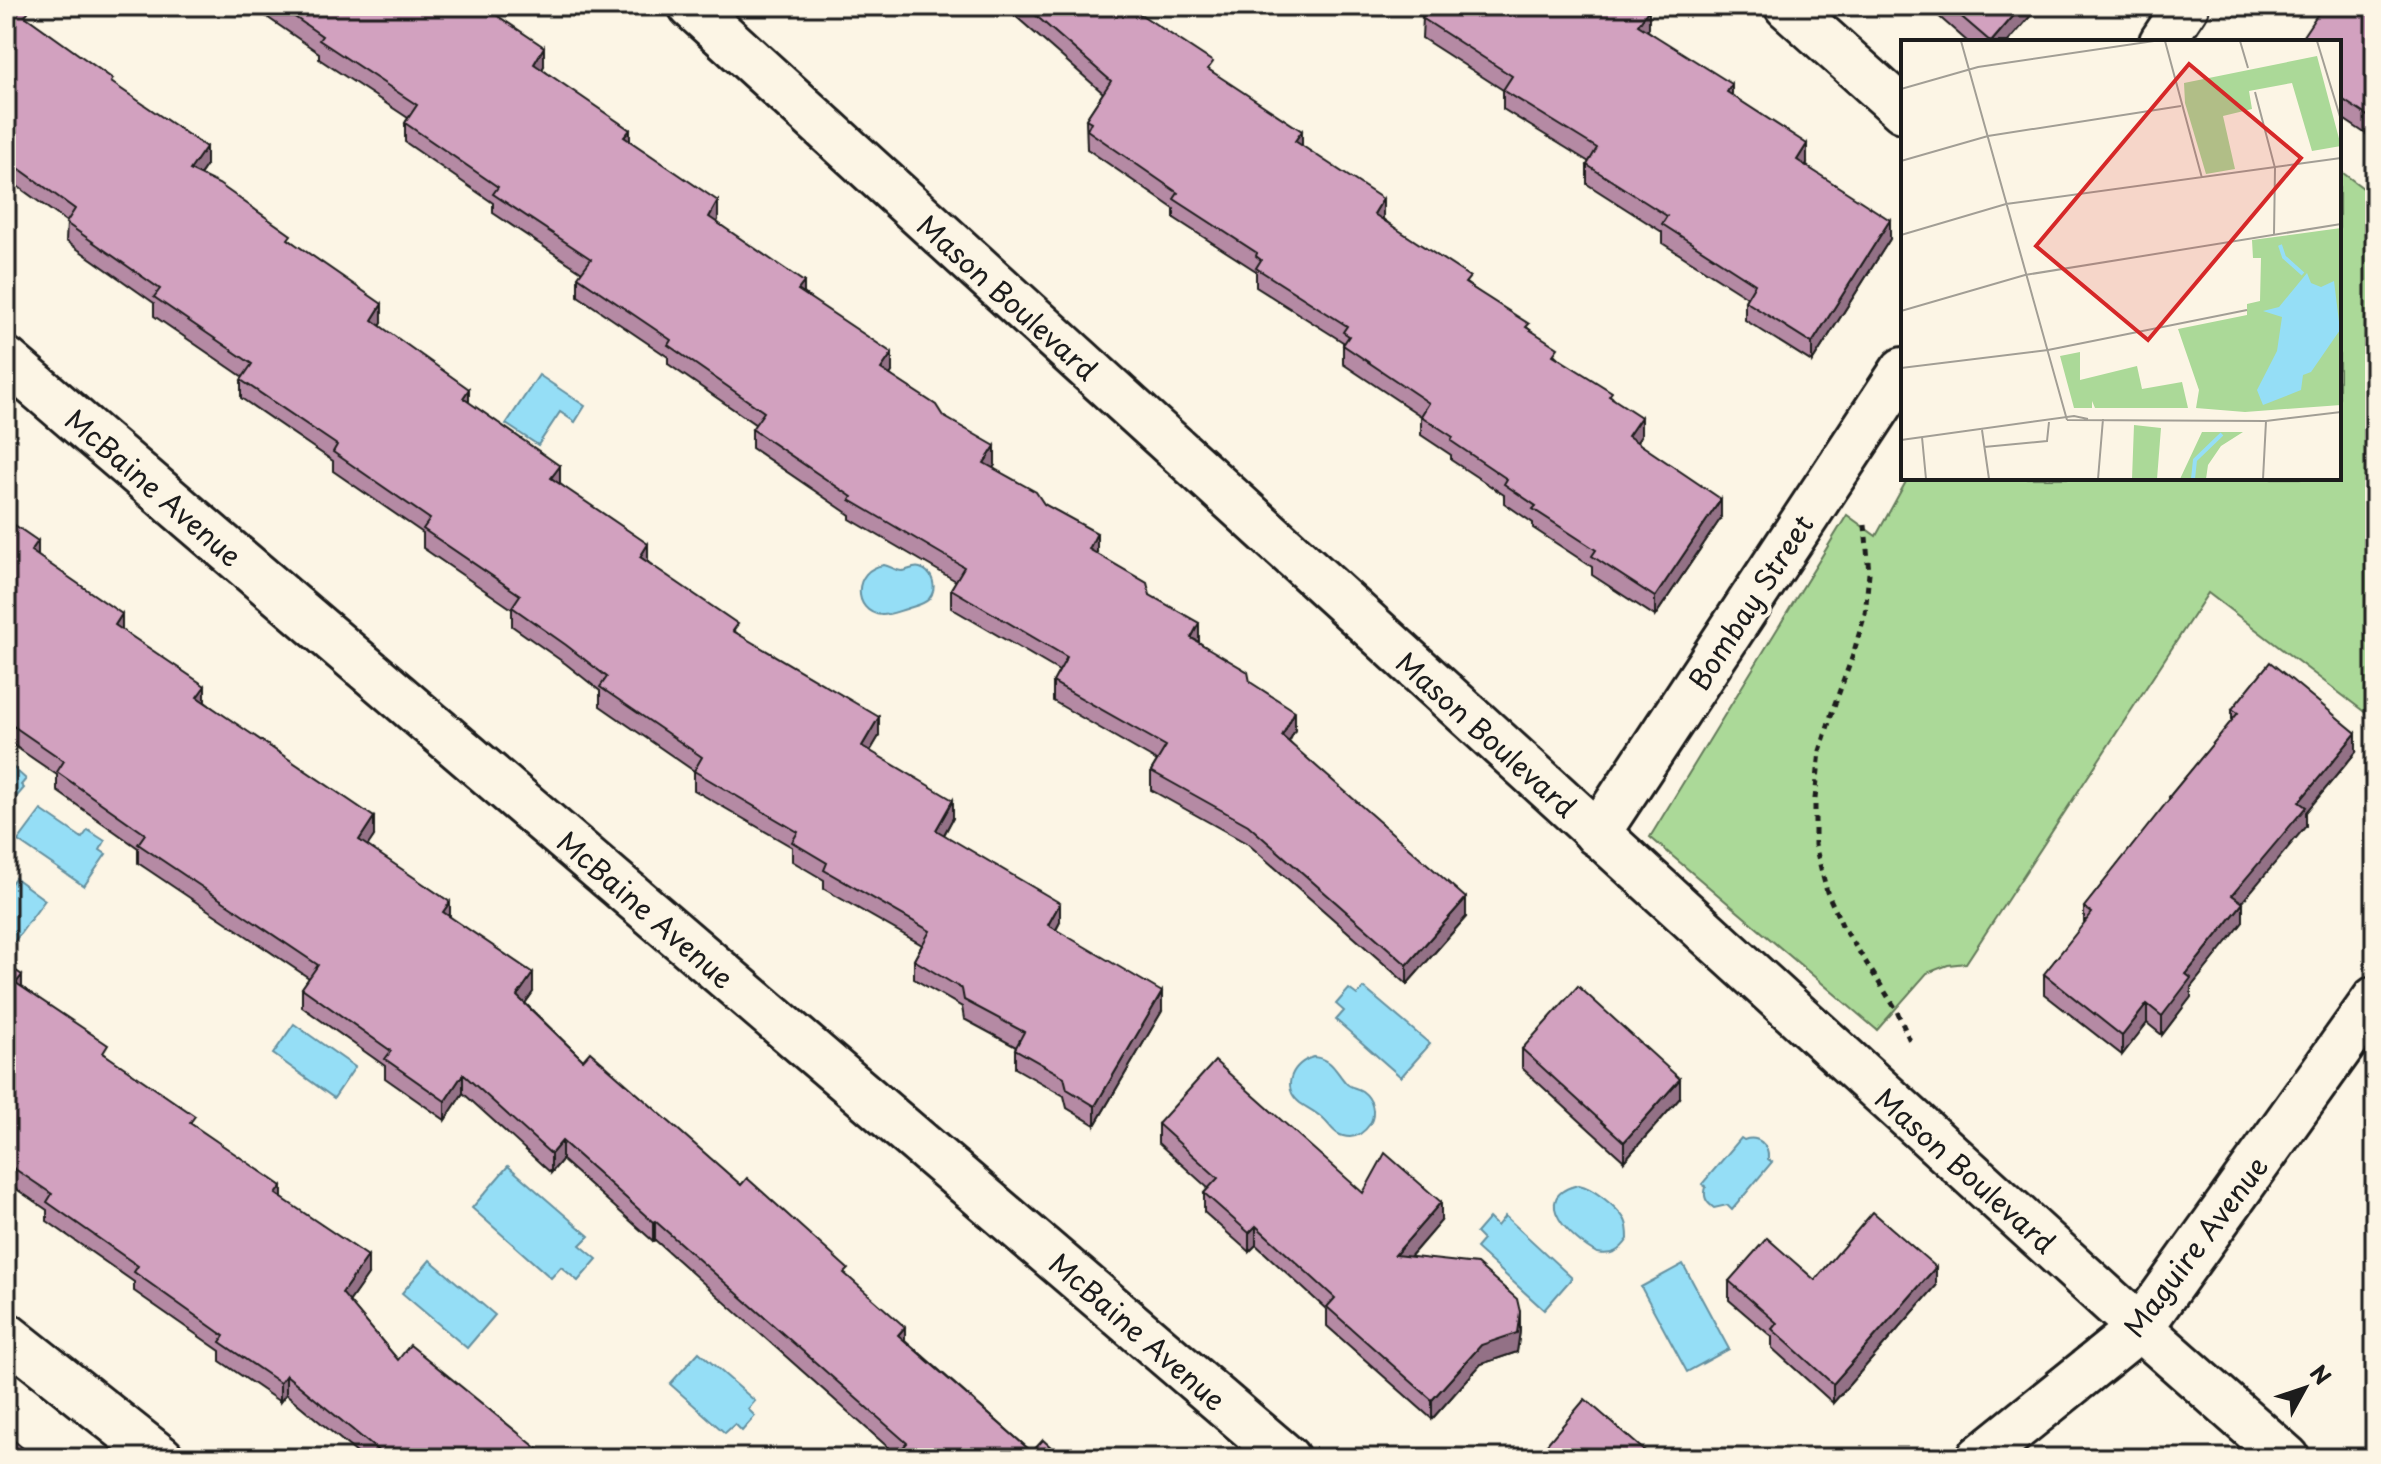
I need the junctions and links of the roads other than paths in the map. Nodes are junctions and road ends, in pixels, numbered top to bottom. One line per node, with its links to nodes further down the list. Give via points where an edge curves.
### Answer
1 (691, 6): 8 (street, Mason Boulevard)
2 (1787, 6): 5 (street)
3 (2186, 6): 4 (street)
4 (2163, 40)
5 (1901, 108)
6 (6, 360): 13 (street, McBaine Avenue)
7 (1901, 373): 8 (street, Bombay Street)
8 (1597, 834): 10 (street, Mason Boulevard)
9 (2375, 999): 10 (street, Maguire Avenue)
10 (2140, 1328): 14 (street, Maguire Avenue); 15 (street, Mason Boulevard)
11 (6, 1335): 12 (street)
12 (161, 1458)
13 (1287, 1458)
14 (1979, 1458)
15 (2287, 1458)

